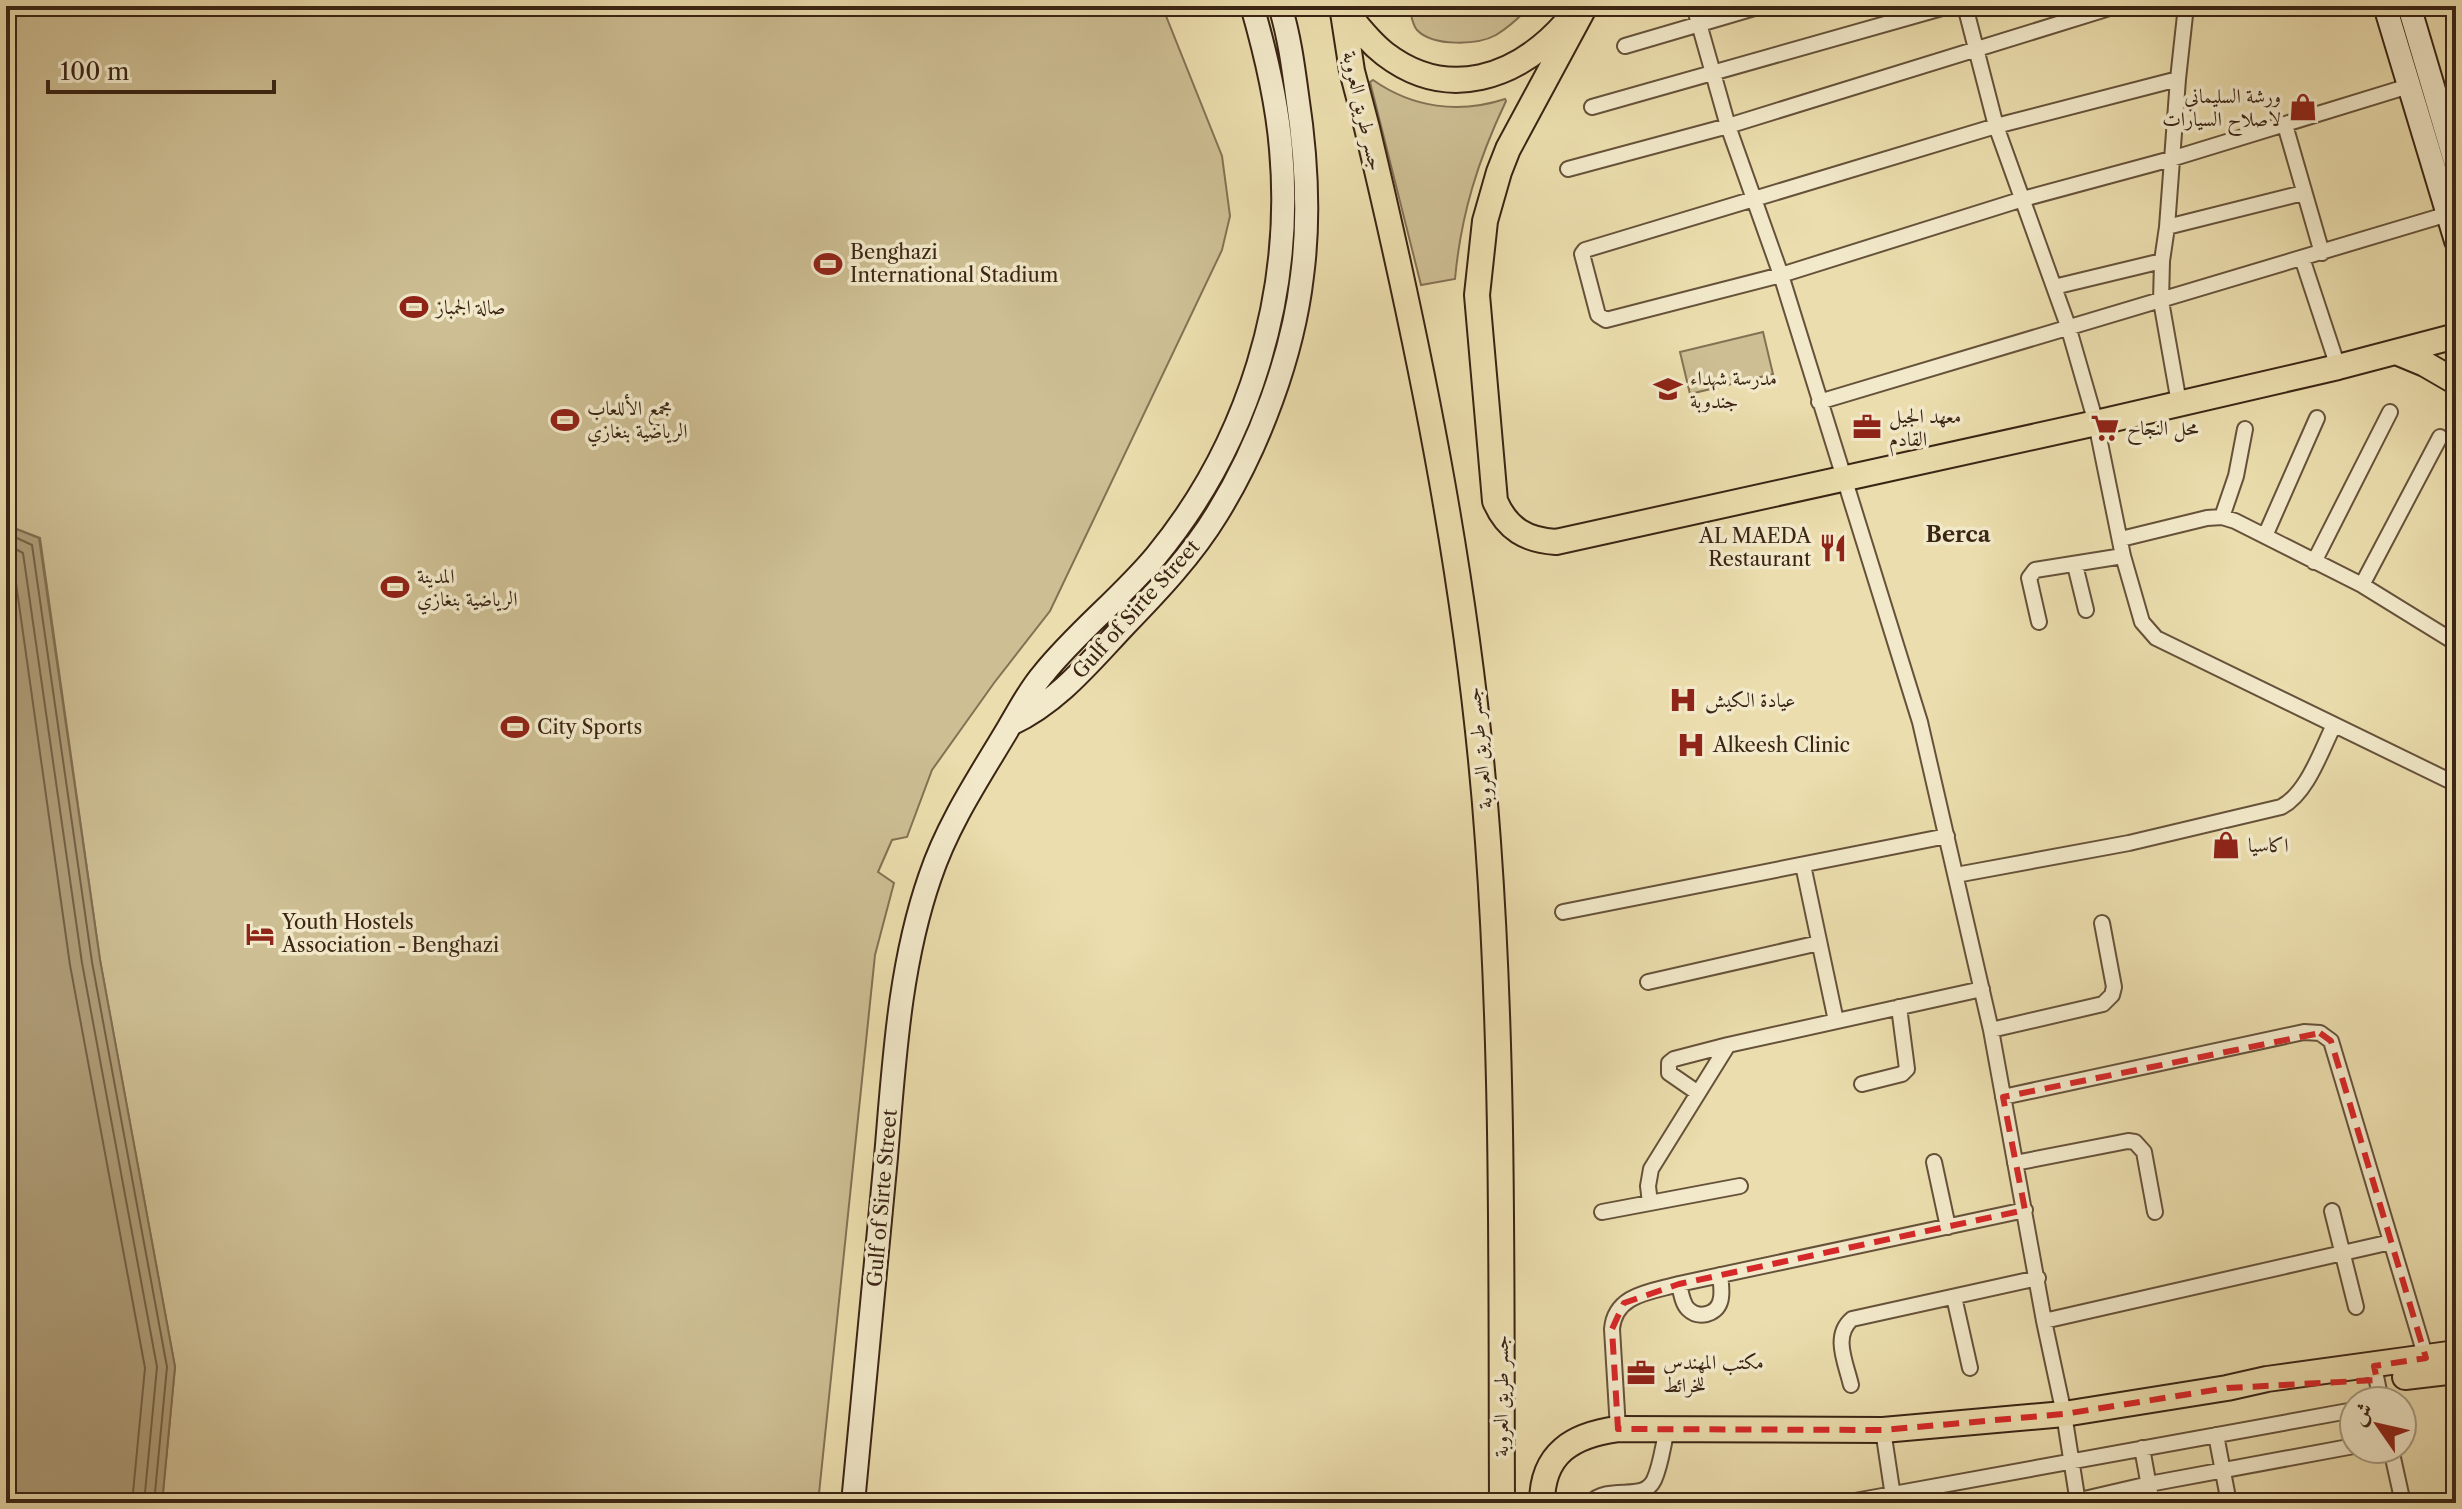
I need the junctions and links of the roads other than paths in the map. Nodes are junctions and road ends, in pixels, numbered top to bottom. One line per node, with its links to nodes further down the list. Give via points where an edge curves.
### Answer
1 (1252, 6): 61 (main road, Gulf of Sirte Street, via 1281,147 1283,194 1277,291 1254,378 1212,473 1176,529 1132,583 1042,675)
2 (1280, 6): 61 (main road, Gulf of Sirte Street, via 1302,124 1305,227 1292,326 1264,421 1230,491 1188,555 1059,694)
3 (1342, 6): 4 (highway, via 1374,44 1399,63 1460,80 1495,74 1523,61); 117 (highway, جسر طريق العروبة, via 1358,101 1434,440 1482,772 1499,1101)
4 (1583, 6): 50 (highway, via 1508,149 1485,221 1477,295 1495,501 1501,515 1525,536 1556,542)
5 (1694, 6): 13 (street)
6 (1761, 6): 13 (street)
7 (1949, 6): 16 (street)
8 (1965, 6): 15 (street)
9 (2116, 6): 15 (street)
10 (2186, 6): 17 (street)
11 (2385, 6): 18 (main road)
12 (2409, 6): 24 (main road)
13 (1699, 23): 14 (street); 16 (street)
14 (1625, 46)
15 (1976, 49): 21 (street); 22 (street)
16 (1715, 73): 19 (street); 21 (street)
17 (2178, 79): 22 (street); 23 (street)
18 (2409, 86): 20 (street); 29 (main road)
19 (1592, 107)
20 (2285, 125): 23 (street); 26 (street)
21 (1728, 126): 25 (street); 28 (street)
22 (1996, 126): 27 (street); 28 (street)
23 (2171, 159): 27 (street); 30 (street)
24 (2456, 164)
25 (1568, 169)
26 (2303, 193): 30 (street); 32 (street)
27 (2023, 199): 35 (street); 36 (street)
28 (1755, 200): 35 (street); 35 (street, via 1585,250 1598,315 1606,320)
29 (2448, 214): 31 (main road); 32 (street)
30 (2167, 227): 34 (street)
31 (2456, 241)
32 (2322, 253): 33 (street)
33 (2302, 258): 37 (street); 41 (street)
34 (2162, 261): 36 (street); 37 (street)
35 (1781, 275): 43 (street)
36 (2054, 287): 38 (street)
37 (2161, 301): 38 (street); 44 (street)
38 (2068, 326): 43 (street); 47 (street)
39 (2456, 336): 40 (highway)
40 (2396, 352): 41 (highway); 42 (highway)
41 (2338, 367): 44 (highway)
42 (2456, 382)
43 (1819, 402): 50 (street)
44 (2179, 403): 47 (highway)
45 (2390, 412): 55 (street)
46 (2317, 418): 52 (street)
47 (2096, 423): 50 (highway); 53 (street)
48 (2245, 429): 51 (street)
49 (2440, 437): 57 (street)
50 (1843, 477): 64 (street, via 1920,722)
51 (2222, 517): 52 (street); 53 (street)
52 (2265, 536): 55 (street)
53 (2121, 539): 54 (street)
54 (2123, 556): 56 (street); 62 (street, via 2142,622 2156,638)
55 (2314, 562): 57 (street)
56 (2075, 565): 58 (street); 59 (street, via 2031,573)
57 (2362, 585): 60 (street)
58 (2086, 610)
59 (2039, 622)
60 (2456, 643)
61 (1011, 724): 116 (main road, Gulf of Sirte Street, via 944,841 929,878 905,984)
62 (2334, 725): 63 (street); 66 (street, via 2301,792 2281,807 2129,843)
63 (2456, 784)
64 (1947, 836): 65 (street); 66 (street)
65 (1803, 865): 67 (street); 69 (street)
66 (1956, 875): 71 (street)
67 (1563, 912)
68 (2102, 923): 74 (street, via 2114,987 2109,1000)
69 (1819, 943): 70 (street); 73 (street)
70 (1648, 982)
71 (1982, 989): 72 (street); 74 (street)
72 (1899, 1007): 73 (street); 76 (street, via 1907,1069)
73 (1836, 1021): 75 (street)
74 (1991, 1030): 78 (street)
75 (1728, 1045): 77 (street); 77 (street, via 1669,1063 1673,1077)
76 (1862, 1084)
77 (1698, 1093): 82 (street, via 1651,1169)
78 (2003, 1097): 80 (street); 88 (street, via 2304,1032 2320,1033 2331,1041)
79 (1934, 1162): 87 (street)
80 (2015, 1163): 83 (street); 86 (street, via 2135,1142 2144,1152)
81 (1740, 1186): 82 (street)
82 (1650, 1203): 85 (street)
83 (2025, 1210): 87 (street); 91 (street)
84 (2332, 1211): 89 (street)
85 (1602, 1212)
86 (2155, 1212)
87 (1948, 1227): 90 (street)
88 (2391, 1242): 89 (street); 97 (street)
89 (2343, 1253): 94 (street); 95 (street)
90 (1720, 1275): 92 (street); 92 (street, via 1722,1297 1705,1315 1689,1309)
91 (2038, 1278): 93 (street); 95 (street)
92 (1679, 1284): 104 (street, via 1635,1296 1615,1315)
93 (1954, 1297): 98 (street); 101 (street, via 1852,1319 1840,1343)
94 (2356, 1307)
95 (2044, 1321): 103 (street)
96 (2456, 1353): 97 (highway)
97 (2426, 1358): 100 (highway)
98 (1970, 1368)
99 (2456, 1371): 100 (highway)
100 (2378, 1382): 103 (highway, via 2227,1388)
101 (1851, 1385)
102 (2338, 1413): 107 (street)
103 (2064, 1414): 106 (highway); 110 (street)
104 (1618, 1429): 105 (highway); 118 (highway, via 1585,1436 1556,1455 1543,1481)
105 (1667, 1429): 106 (highway); 119 (street, via 1649,1487 1602,1494)
106 (1883, 1430): 114 (street)
107 (2216, 1435): 108 (street); 112 (street)
108 (2142, 1448): 110 (street); 113 (street)
109 (2338, 1449): 112 (street)
110 (2072, 1461): 114 (street); 115 (street)
111 (2395, 1465): 123 (street)
112 (2223, 1471): 113 (street); 122 (street)
113 (2149, 1484): 115 (street); 121 (street)
114 (1893, 1498): 120 (street)
115 (2074, 1502)
116 (853, 1503)
117 (1502, 1503)
118 (1542, 1503)
119 (1590, 1503)
120 (1844, 1503)
121 (2152, 1503)
122 (2229, 1503)
123 (2403, 1503)

